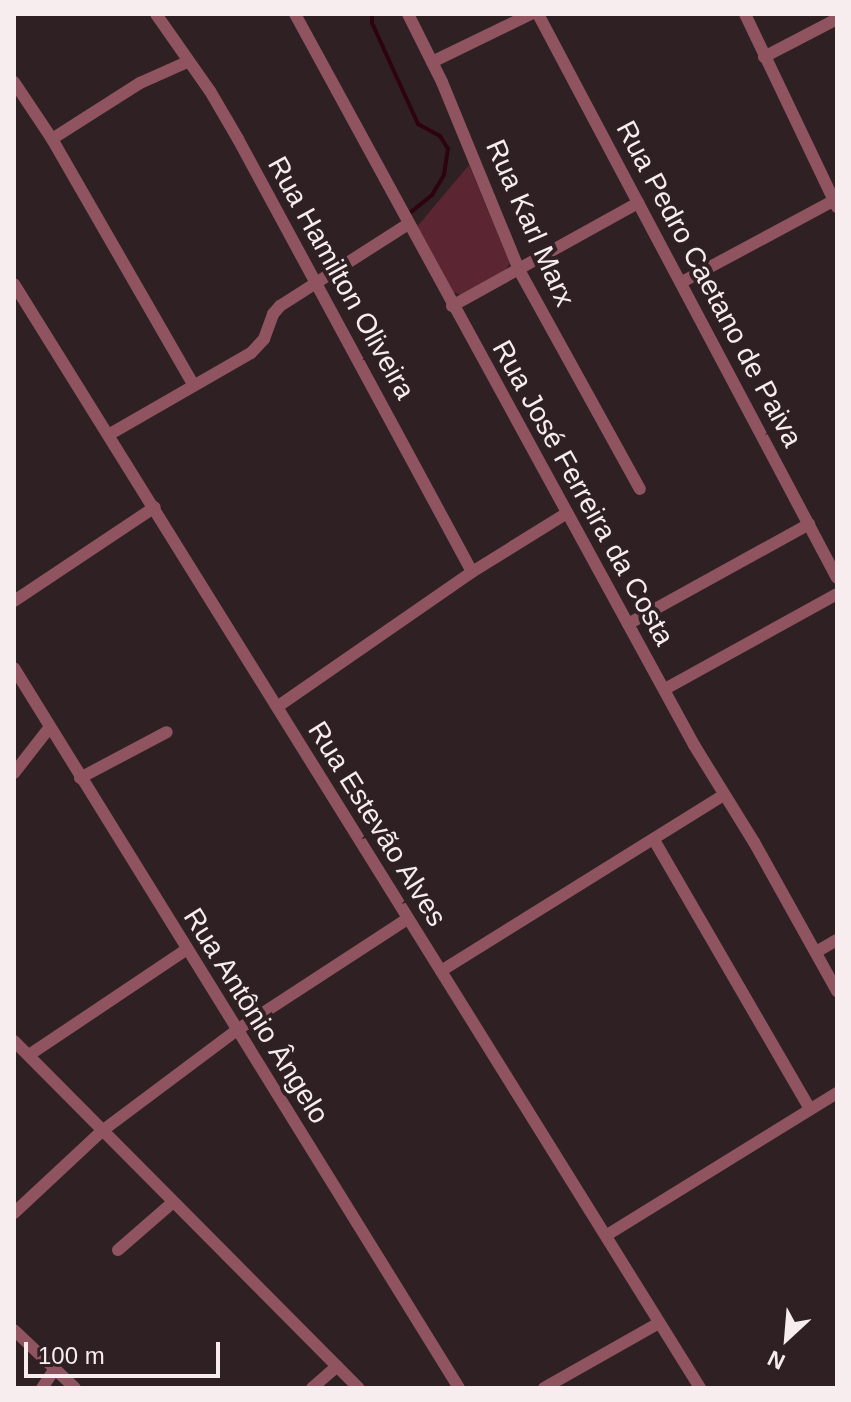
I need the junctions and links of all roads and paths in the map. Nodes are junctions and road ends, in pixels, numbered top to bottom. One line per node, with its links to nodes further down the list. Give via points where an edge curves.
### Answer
1 (156, 14): 9 (street, Rua Hamilton Oliveira)
2 (295, 14): 15 (street, Rua José Ferreira da Costa)
3 (408, 14): 10 (street, Rua Karl Marx)
4 (531, 14): 10 (street)
5 (538, 14): 14 (street, Rua Pedro Caetano de Paiva)
6 (745, 14): 8 (street)
7 (837, 19): 8 (street)
8 (764, 57): 13 (street)
9 (187, 62): 12 (street, via 140,83); 17 (street, Rua Hamilton Oliveira, via 217,103)
10 (432, 62): 16 (street, Rua Karl Marx)
11 (14, 82): 12 (street)
12 (52, 139): 21 (street)
13 (836, 202): 18 (street)
14 (638, 203): 16 (street); 18 (street, Rua Pedro Caetano de Paiva)
15 (408, 224): 17 (street); 20 (street, Rua José Ferreira da Costa)
16 (519, 270): 20 (street); 23 (street, Rua Karl Marx)
17 (318, 282): 21 (street, via 280,306 251,353); 28 (street, Rua Hamilton Oliveira)
18 (682, 282): 26 (street, Rua Pedro Caetano de Paiva)
19 (14, 284): 22 (street, Rua Estevão Alves)
20 (452, 306): 25 (street, Rua José Ferreira da Costa)
21 (193, 384): 22 (street)
22 (110, 434): 24 (street, Rua Estevão Alves)
23 (640, 489)
24 (155, 507): 30 (street); 34 (street, Rua Estevão Alves)
25 (567, 513): 28 (street); 31 (street, Rua José Ferreira da Costa)
26 (809, 524): 27 (street, Rua Pedro Caetano de Paiva); 31 (street)
27 (835, 570)
28 (472, 572): 34 (street)
29 (837, 594): 33 (street)
30 (14, 601)
31 (628, 624): 33 (street, Rua José Ferreira da Costa)
32 (14, 668): 35 (street, Rua Antônio Ângelo)
33 (665, 689): 39 (street, Rua José Ferreira da Costa)
34 (277, 707): 41 (street, Rua Estevão Alves)
35 (50, 727): 37 (street); 38 (street, Rua Antônio Ângelo)
36 (167, 732): 38 (street)
37 (14, 773)
38 (80, 778): 43 (street, Rua Antônio Ângelo)
39 (724, 795): 40 (street); 44 (street, Rua José Ferreira da Costa)
40 (654, 840): 45 (street); 51 (street)
41 (407, 919): 45 (street, Rua Estevão Alves); 47 (street)
42 (837, 940): 44 (street)
43 (186, 950): 47 (street, Rua Antônio Ângelo); 49 (street)
44 (816, 952): 46 (street, Rua José Ferreira da Costa)
45 (441, 971): 55 (street, Rua Estevão Alves)
46 (837, 991)
47 (237, 1030): 52 (street); 65 (street, Rua Antônio Ângelo)
48 (14, 1041): 49 (street)
49 (29, 1055): 52 (street)
50 (837, 1093): 51 (street)
51 (810, 1109): 55 (street)
52 (102, 1131): 53 (street); 54 (street)
53 (172, 1203): 56 (street); 59 (street)
54 (14, 1213)
55 (607, 1235): 57 (street, Rua Estevão Alves)
56 (118, 1250)
57 (659, 1323): 66 (street); 67 (street, Rua Estevão Alves)
58 (14, 1330): 60 (street)
59 (337, 1366): 63 (street); 64 (street)
60 (55, 1369): 61 (street); 62 (street)
61 (42, 1388)
62 (75, 1388)
63 (312, 1388)
64 (359, 1388)
65 (459, 1388)
66 (544, 1388)
67 (700, 1388)

